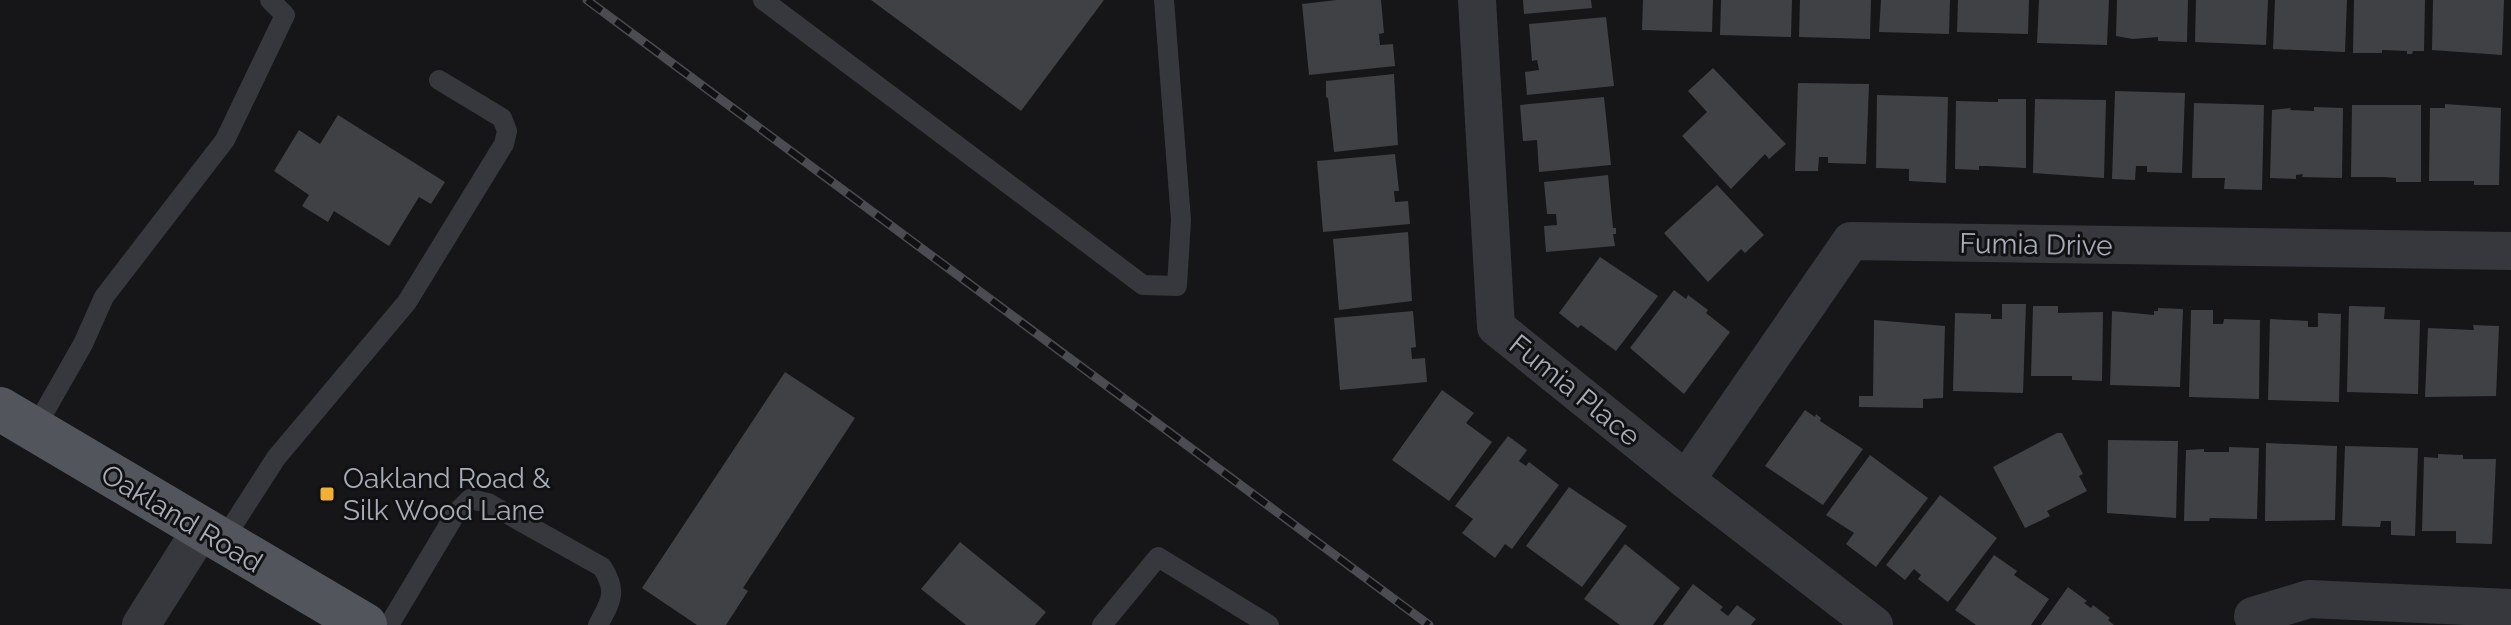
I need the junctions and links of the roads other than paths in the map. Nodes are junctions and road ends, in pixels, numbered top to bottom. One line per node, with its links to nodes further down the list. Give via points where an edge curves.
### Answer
1 (270, 0): 7 (lane, via 285,15 225,140 104,297 83,344)
2 (763, 0): 3 (lane, via 1143,285 1177,286 1181,220)
3 (1164, 0)
4 (1477, 0): 8 (street, Fumia Place, via 1496,327)
5 (439, 80): 9 (lane, via 502,118 504,144 407,302)
6 (2511, 251): 8 (street, Fumia Drive, via 1851,241)
7 (17, 420): 9 (main road, Oakland Road)
8 (1686, 480): 18 (street, Fumia Place)
9 (212, 536): 12 (street); 13 (main road, Oakland Road)
10 (2511, 608): 11 (street, via 2309,599)
11 (2253, 616)
12 (141, 625)
13 (365, 625)
14 (389, 625): 15 (lane, via 456,513 470,499 488,503 602,567 611,581 611,601)
15 (598, 625)
16 (1102, 625): 17 (lane, via 1158,557)
17 (1269, 625)
18 (1874, 625)

